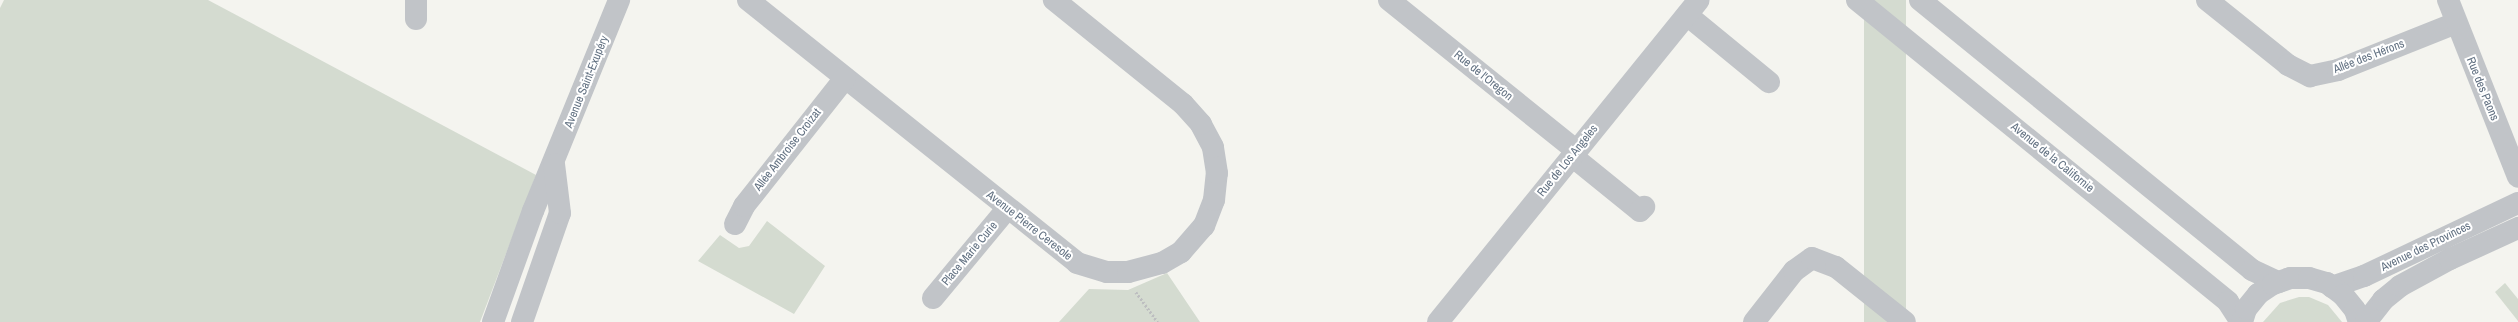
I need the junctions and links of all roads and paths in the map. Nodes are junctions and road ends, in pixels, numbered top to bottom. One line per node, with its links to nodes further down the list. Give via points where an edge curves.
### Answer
1 (619, 0): 14 (street, Avenue Saint-Exupéry)
2 (748, 0): 11 (street, Avenue Pierre Ceresole)
3 (1054, 0): 21 (street, Avenue Pierre Ceresole, via 1183,104 1202,124 1213,147 1217,173 1214,200 1204,226 1181,252 1162,263)
4 (1389, 0): 13 (street, Rue de l'Oregon)
5 (1857, 0): 31 (street, Avenue de la Californie, via 2228,302)
6 (1920, 0): 22 (street, via 2252,270)
7 (2207, 0): 10 (street, Allée des Hérons, via 2288,65 2310,76 2338,70)
8 (2448, 0): 10 (street, Rue des Paons)
9 (1693, 7): 12 (street); 13 (street, Rue de Los Angeles)
10 (2456, 23): 15 (street, Rue des Paons)
11 (845, 78): 18 (street, Avenue Pierre Ceresole); 19 (street, Allée Ambroise Croizat, via 744,206)
12 (1769, 82)
13 (1574, 154): 17 (street, Rue de l'Oregon, via 1640,211); 28 (street, Rue de Los Angeles)
14 (554, 164): 25 (street, Avenue Saint-Exupéry, via 533,211); 26 (street, Avenue Saint-Exupéry, via 560,213)
15 (2518, 177)
16 (2518, 203): 23 (street, Avenue des Provinces, via 2364,276)
17 (1644, 207)
18 (1007, 209): 21 (street, Avenue Pierre Ceresole, via 1077,263 1108,272); 24 (street, Place Marie Curie)
19 (735, 224)
20 (2518, 228): 33 (street, Avenue des Provinces, via 2450,258 2407,282 2383,300)
21 (1128, 272): 27 (path, via 1137,295)
22 (2278, 282): 23 (street, via 2290,278 2309,278); 31 (street, via 2258,294 2246,309)
23 (2332, 287): 32 (street, via 2355,310)
24 (933, 298)
25 (492, 322)
26 (522, 322)
27 (1158, 322)
28 (1438, 322)
29 (1754, 322): 30 (street, via 1794,271 1812,258 1836,267)
30 (1904, 322)
31 (2241, 322)
32 (2359, 322)
33 (2366, 322)

